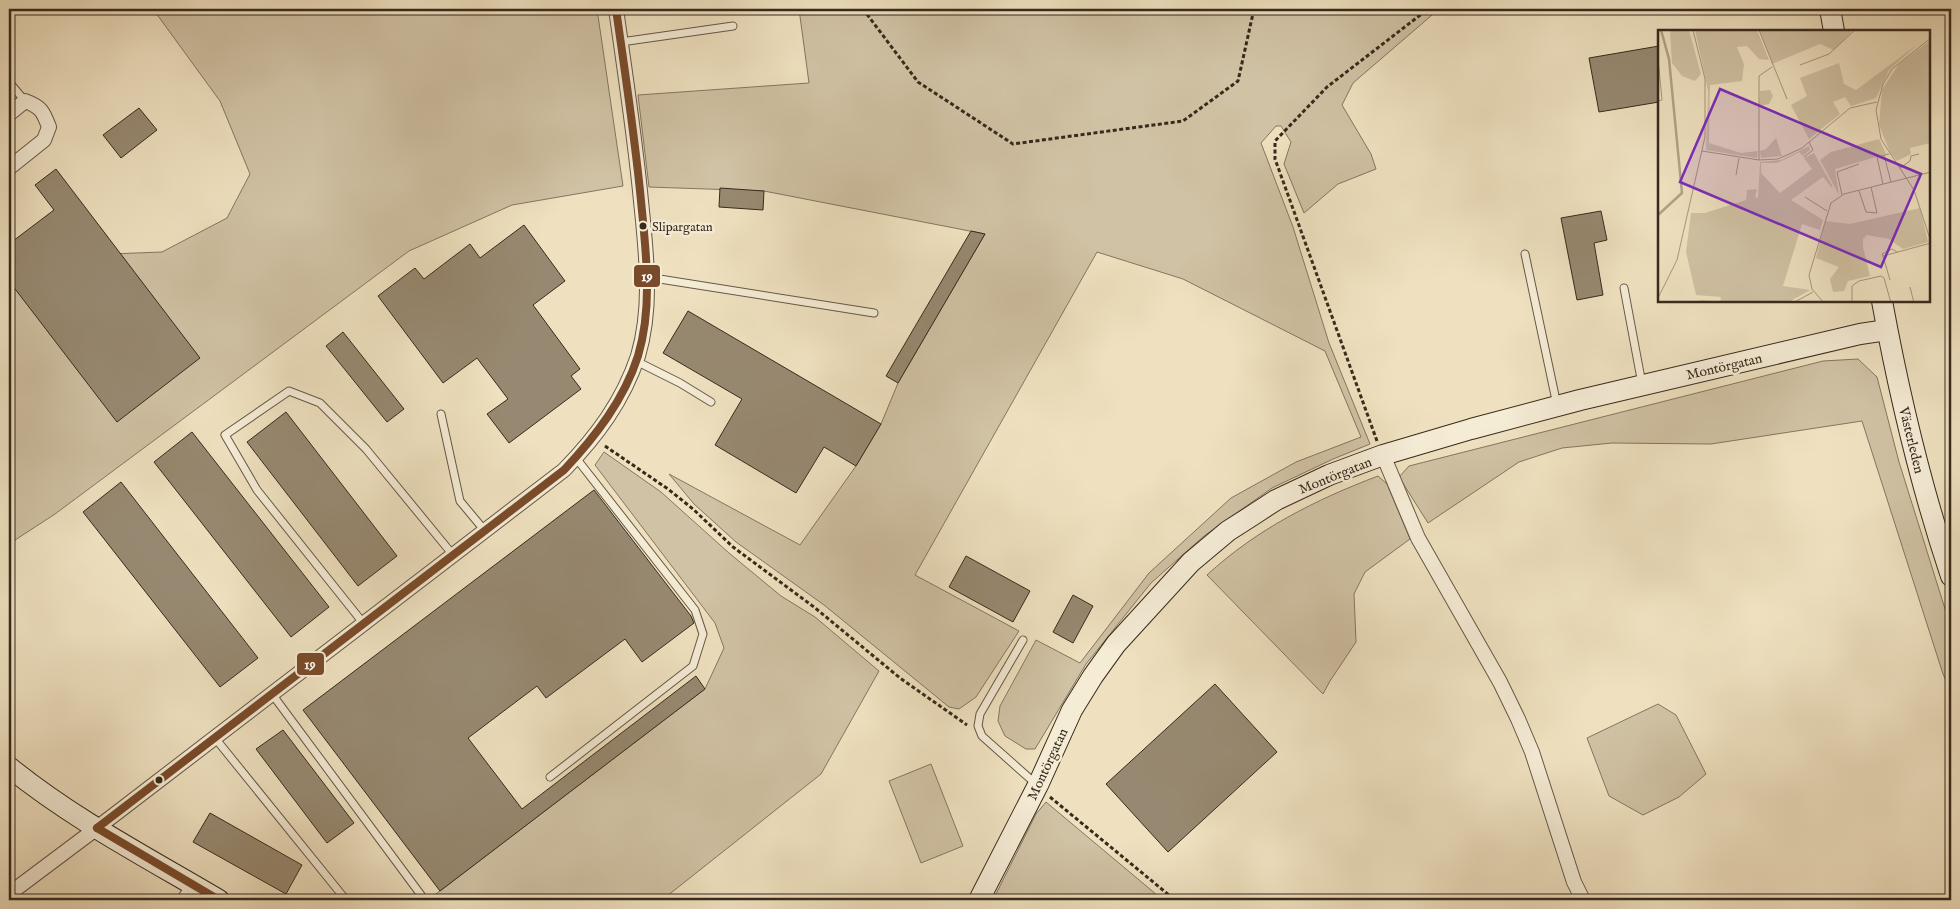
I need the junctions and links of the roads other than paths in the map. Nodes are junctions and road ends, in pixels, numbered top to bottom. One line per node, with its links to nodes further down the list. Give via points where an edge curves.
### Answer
1 (616, 9): 5 (street)
2 (1830, 9): 4 (street)
3 (733, 26): 5 (lane)
4 (1834, 30)
5 (621, 42): 11 (street, via 638,168)
6 (9, 82): 7 (lane)
7 (25, 101): 8 (street); 9 (street, via 37,106 49,127 44,140)
8 (9, 114)
9 (9, 168)
10 (1525, 254): 19 (lane)
11 (647, 277): 14 (lane); 16 (street, via 646,313)
12 (1624, 288): 17 (lane)
13 (1882, 302): 15 (street, Västerleden)
14 (874, 313)
15 (1887, 330): 17 (street, Montörgatan); 25 (street, Västerleden, via 1917,461)
16 (636, 361): 18 (lane); 22 (street, via 622,395 594,438)
17 (1642, 385): 19 (street, Montörgatan)
18 (711, 402)
19 (1558, 406): 21 (street, Montörgatan)
20 (442, 414): 23 (lane, via 460,501)
21 (1382, 455): 32 (street, Montörgatan, via 1276,500 1228,531 1191,562 1116,644 1093,676 1072,710); 41 (street, via 1418,538 1518,719)
22 (576, 458): 23 (street); 31 (lane, via 695,610 703,634 693,666)
23 (485, 531): 24 (street)
24 (453, 556): 26 (street); 26 (lane, via 366,449 320,403 289,391 225,435 257,490)
25 (1951, 576)
26 (364, 624): 28 (street)
27 (1023, 640): 32 (lane, via 980,714 978,726 982,736)
28 (272, 694): 29 (street); 39 (lane, via 421,895)
29 (215, 738): 33 (street); 38 (lane)
30 (9, 767): 33 (street)
31 (550, 777)
32 (1038, 786): 40 (street, Montörgatan)
33 (98, 828): 34 (street); 35 (street)
34 (190, 883): 36 (lane); 37 (street)
35 (9, 894)
36 (180, 900)
37 (219, 900)
38 (346, 900)
39 (414, 900)
40 (979, 900)
41 (1583, 900)

